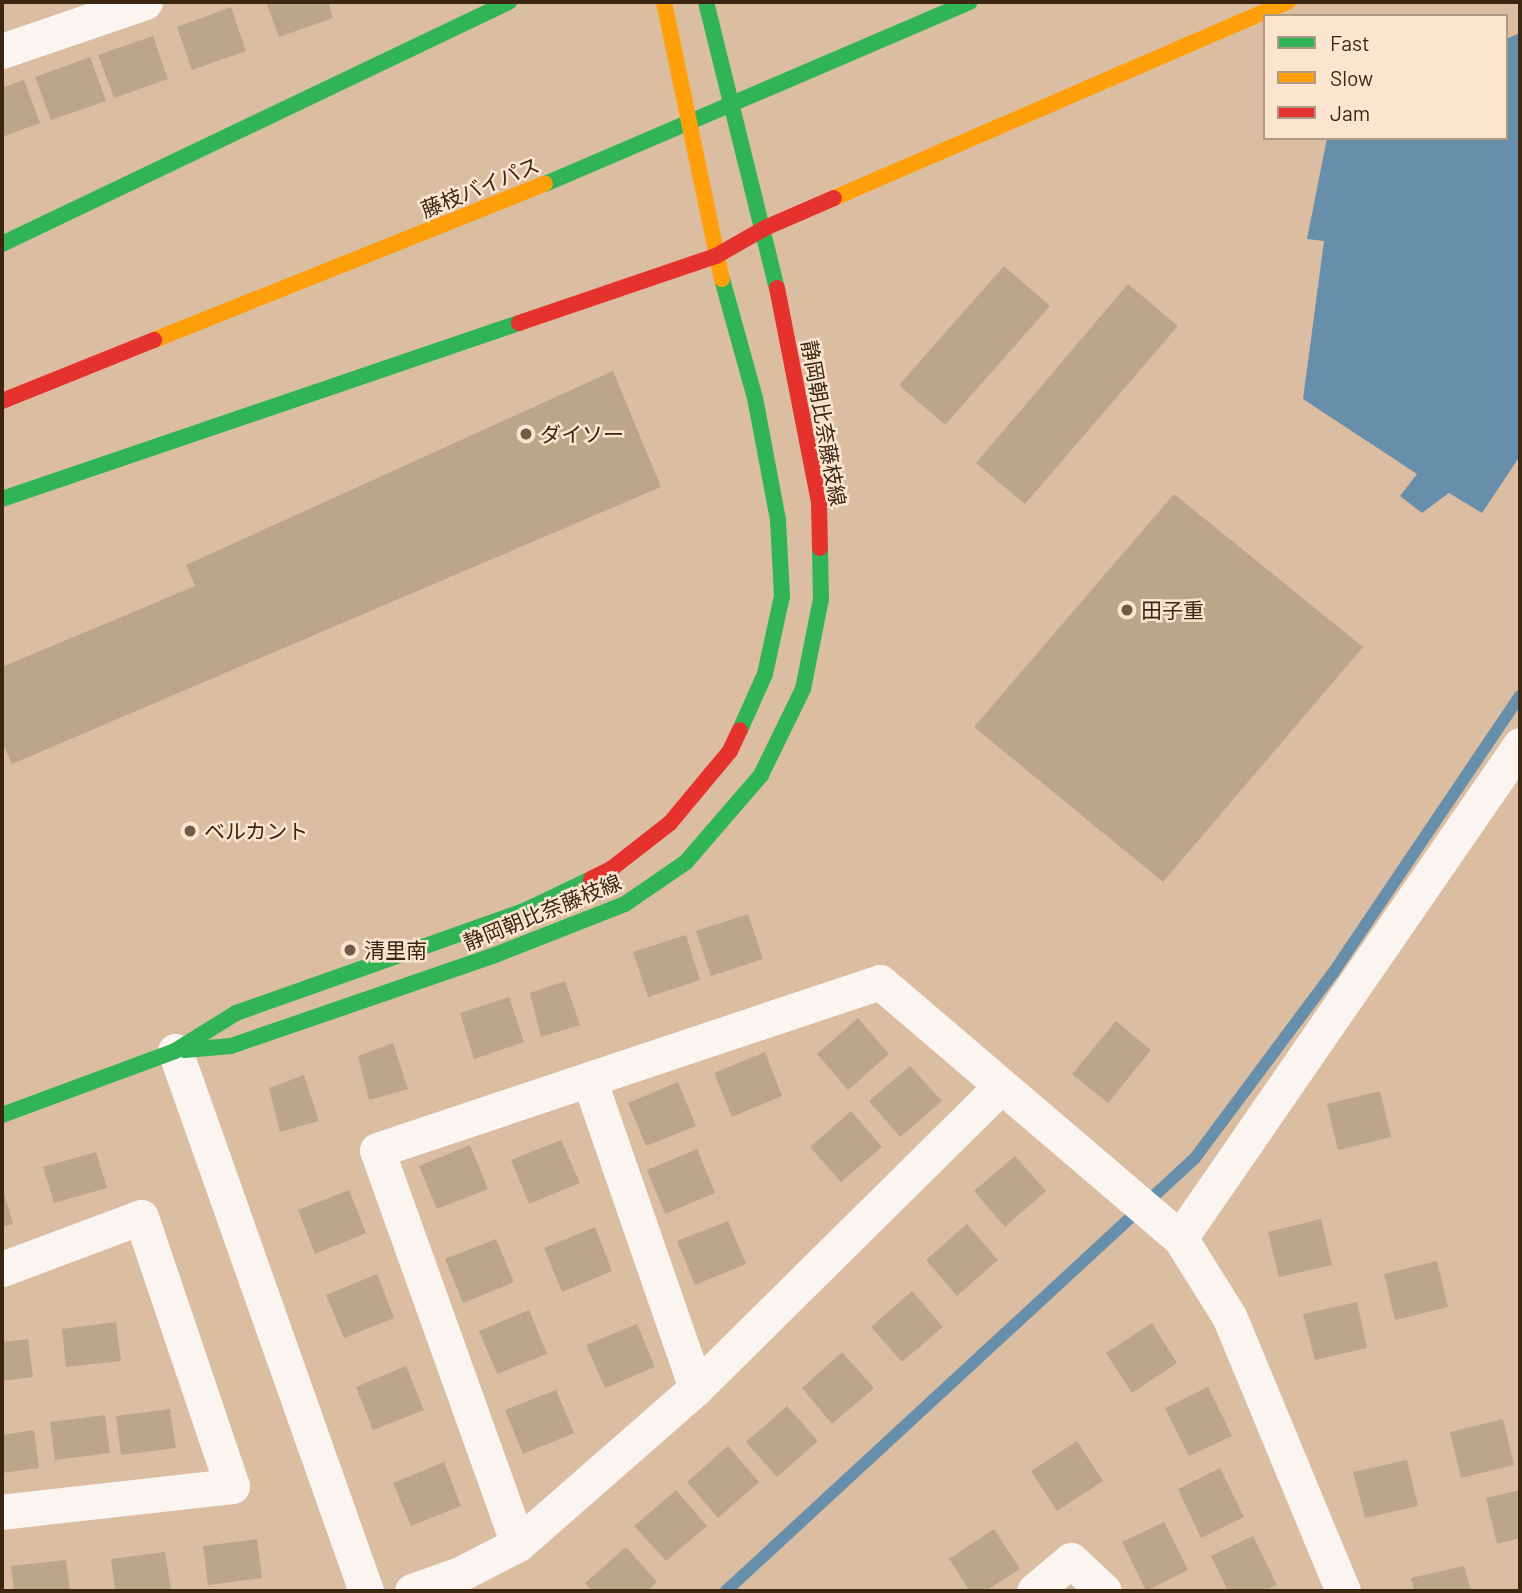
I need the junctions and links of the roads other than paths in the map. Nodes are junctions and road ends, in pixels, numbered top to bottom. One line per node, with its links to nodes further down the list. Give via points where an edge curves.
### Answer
1 (145, 2): 7 (street)
2 (509, 2): 9 (main road)
3 (664, 2): 10 (main road, 静岡朝比奈藤枝線)
4 (706, 2): 8 (main road, 静岡朝比奈藤枝線)
5 (970, 2): 11 (main road, 藤枝バイパス, via 589,166)
6 (1288, 2): 8 (main road)
7 (2, 51)
8 (765, 228): 10 (main road); 14 (main road, 静岡朝比奈藤枝線, via 819,502 821,598 803,689 761,775 686,862 625,904 495,956 231,1046)
9 (2, 243)
10 (716, 256): 12 (main road); 14 (main road, 静岡朝比奈藤枝線, via 760,425 778,520 782,596 765,674 730,751 670,824 611,869 522,912 236,1013)
11 (2, 401)
12 (2, 499)
13 (1520, 745): 18 (street)
14 (176, 1051): 17 (main road, 静岡朝比奈藤枝線); 23 (street)
15 (589, 1079): 16 (street, via 880,982); 20 (street); 22 (street, via 377,1150)
16 (1001, 1086): 18 (street); 20 (street)
17 (2, 1115)
18 (1180, 1238): 27 (street, via 1229,1316)
19 (2, 1269): 21 (street, via 141,1217 232,1486)
20 (696, 1388): 22 (street)
21 (2, 1512)
22 (518, 1545): 24 (street, via 460,1574)
23 (366, 1591)
24 (412, 1591)
25 (1034, 1591): 26 (street, via 1071,1560)
26 (1104, 1591)
27 (1343, 1591)

